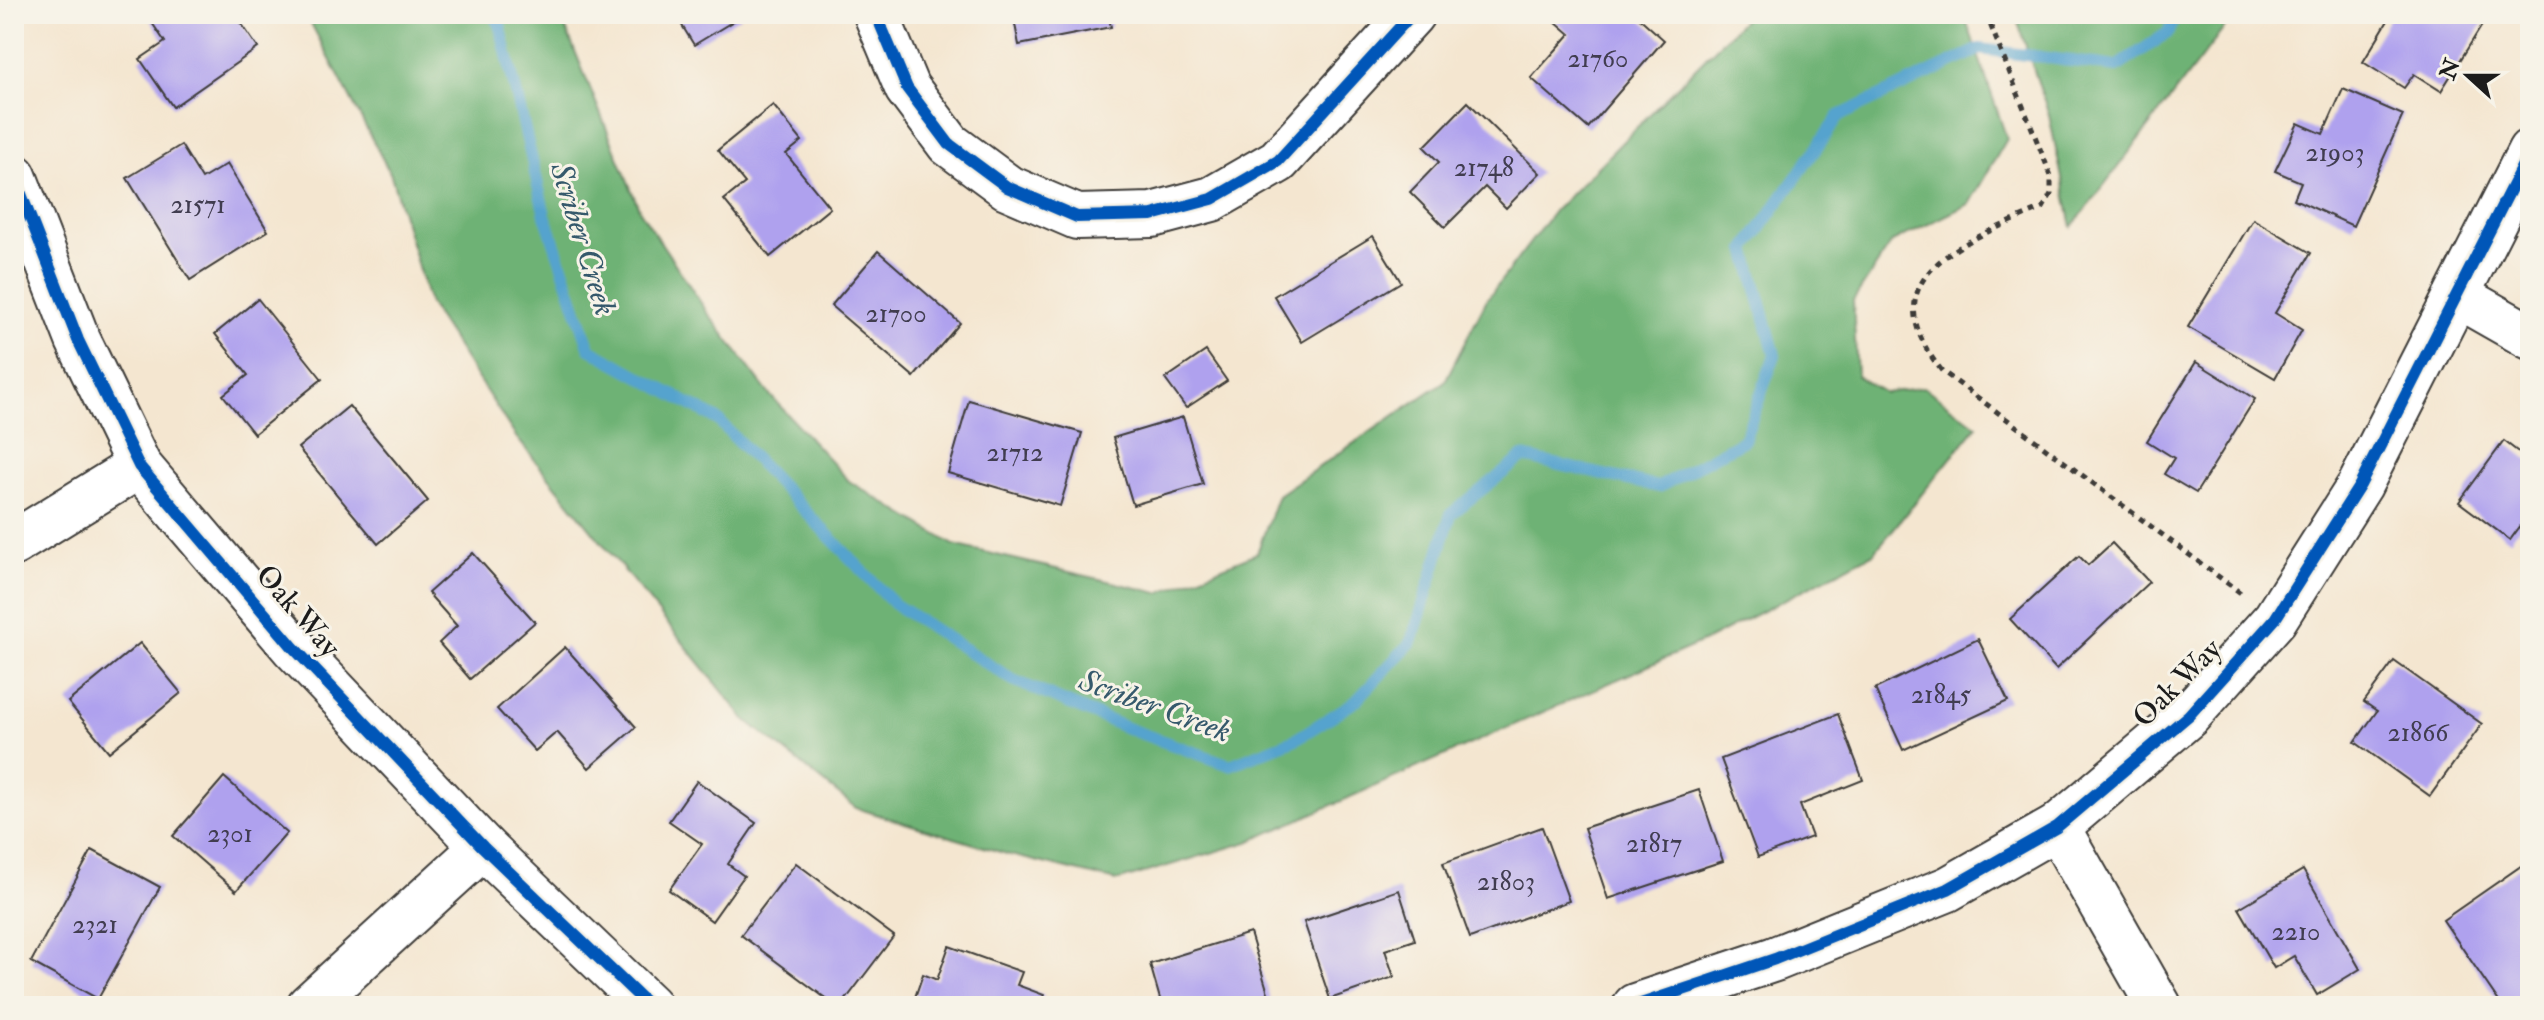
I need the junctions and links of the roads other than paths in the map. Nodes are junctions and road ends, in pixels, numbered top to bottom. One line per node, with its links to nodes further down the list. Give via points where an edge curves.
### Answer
1 (876, 14): 2 (street, via 907,88 949,144 1007,187 1077,217 1152,215 1212,199 1278,161)
2 (1412, 14)
3 (2530, 151): 5 (street, Oak Way)
4 (14, 176): 7 (street, Oak Way, via 78,340)
5 (2458, 296): 6 (street); 9 (street, Oak Way, via 2360,485 2275,619 2189,715)
6 (2530, 337)
7 (139, 466): 8 (street); 10 (street, Oak Way, via 293,647)
8 (14, 543)
9 (2057, 827): 13 (street, Oak Way, via 1948,889 1775,959); 14 (street)
10 (483, 847): 11 (street); 12 (street, Oak Way)
11 (309, 1006)
12 (649, 1006)
13 (1635, 1006)
14 (2159, 1006)

